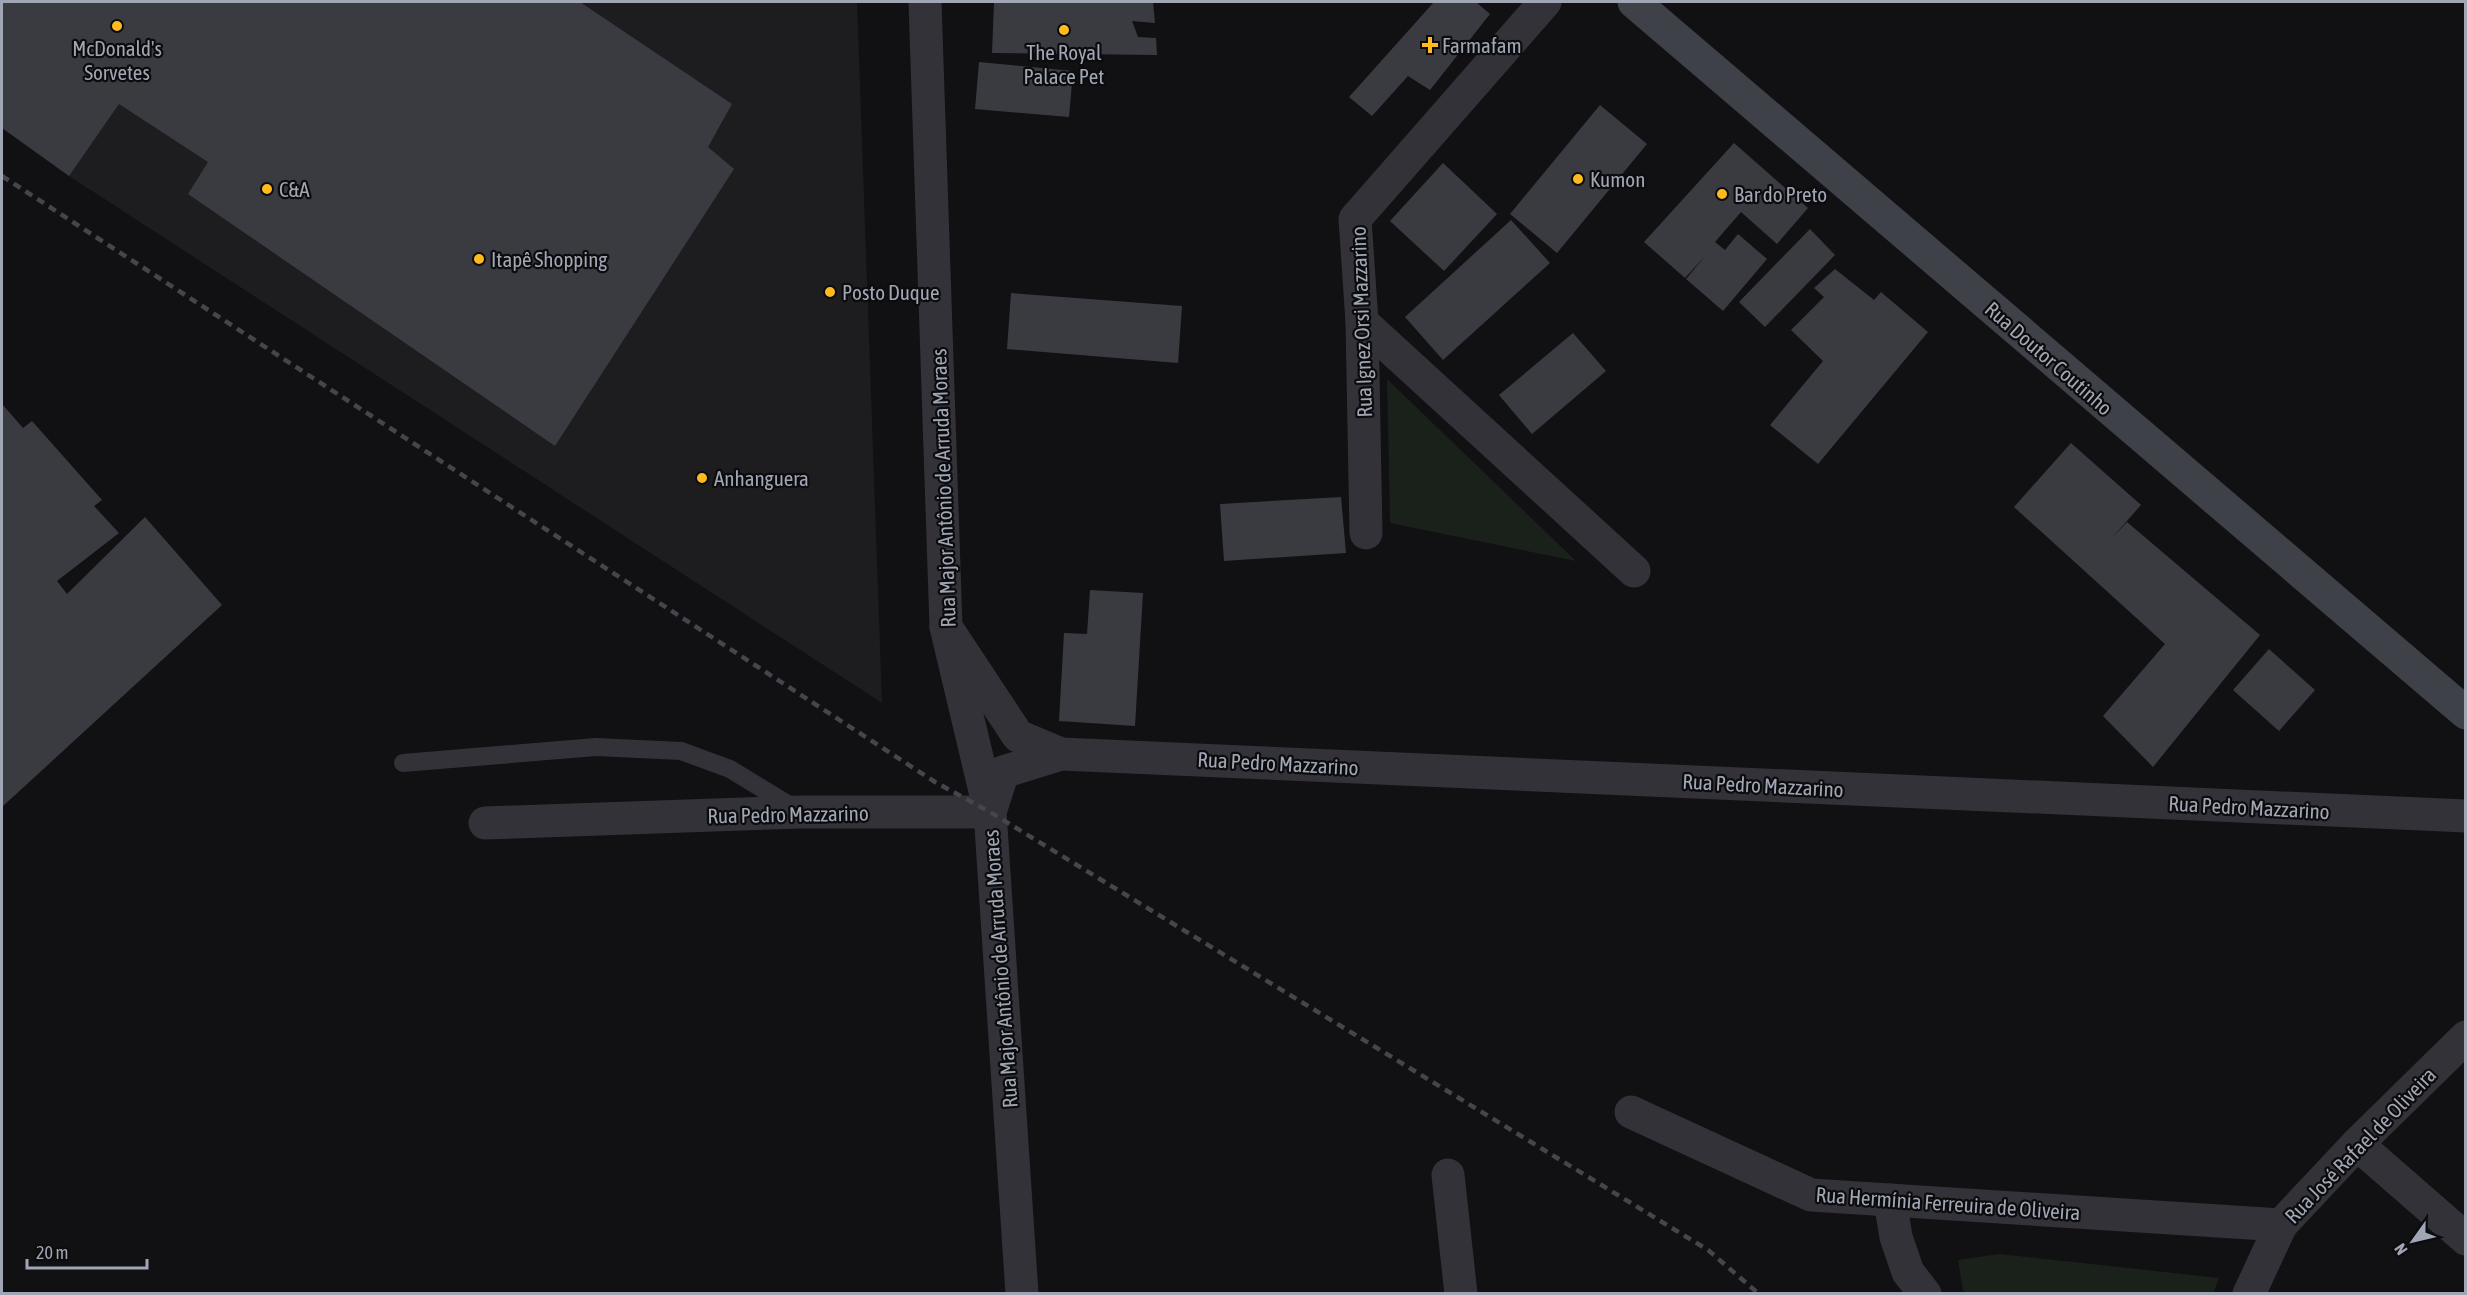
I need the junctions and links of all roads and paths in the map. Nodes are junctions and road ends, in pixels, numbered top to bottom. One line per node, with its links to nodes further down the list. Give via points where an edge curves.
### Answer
1 (925, 2): 7 (street, Rua Major Antônio de Arruda Moraes)
2 (1545, 2): 4 (street, Rua Ignez Orsi Mazzarino, via 1355,219)
3 (1634, 2): 8 (main road, Rua Doutor Coutinho)
4 (1362, 322): 5 (street, Rua Ignez Orsi Mazzarino); 6 (street)
5 (1366, 533)
6 (1634, 571)
7 (946, 627): 9 (street, Rua Pedro Mazzarino, via 1018,736); 12 (street, Rua Major Antônio de Arruda Moraes)
8 (2466, 713)
9 (1061, 754): 12 (street, Rua Pedro Mazzarino, via 1004,772); 13 (street, Rua Pedro Mazzarino)
10 (404, 763): 11 (lane, via 596,747 681,751 730,770)
11 (801, 812): 12 (street, Rua Pedro Mazzarino); 14 (street, Rua Pedro Mazzarino)
12 (990, 812): 22 (street, Rua Major Antônio de Arruda Moraes)
13 (2466, 816)
14 (485, 823)
15 (2466, 1037): 17 (street, Rua José Rafael de Oliveira)
16 (1631, 1112): 19 (street, Rua Hermínia Ferreuira de Oliveira, via 1811,1195)
17 (2357, 1144): 20 (street, Rua José Rafael de Oliveira); 21 (street)
18 (1448, 1176): 23 (street)
19 (1890, 1200): 20 (street, Rua Hermínia Ferreuira de Oliveira); 24 (street, via 1896,1237 1908,1272)
20 (2281, 1225): 25 (street, Rua José Rafael de Oliveira)
21 (2466, 1239)
22 (1022, 1293)
23 (1461, 1293)
24 (1925, 1293)
25 (2249, 1293)

